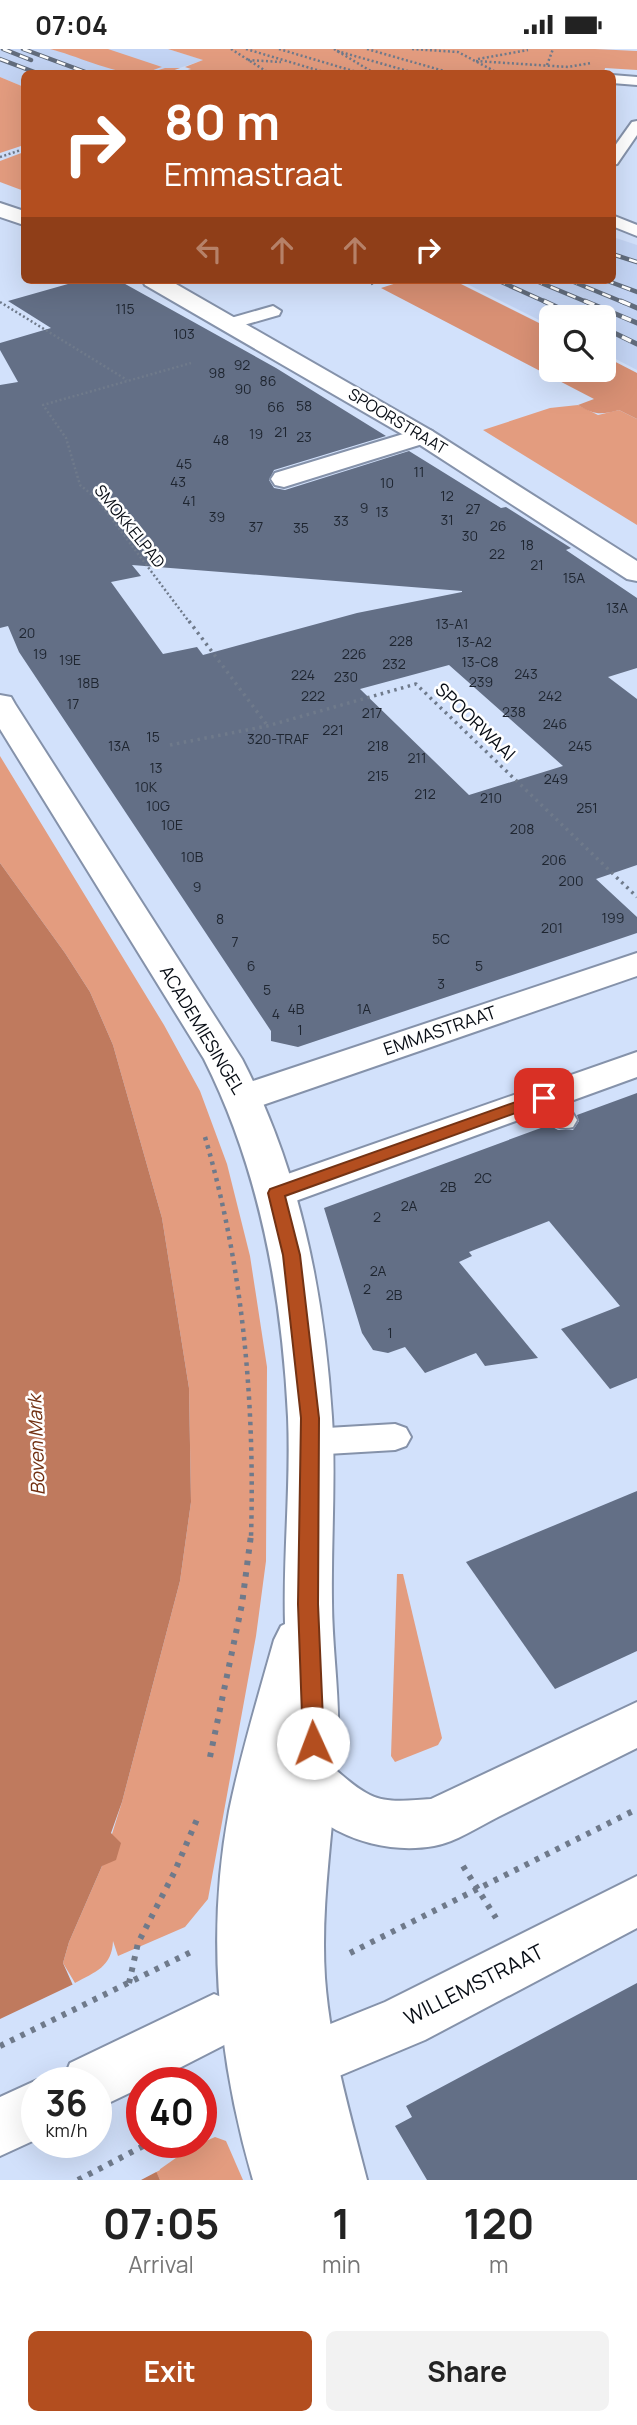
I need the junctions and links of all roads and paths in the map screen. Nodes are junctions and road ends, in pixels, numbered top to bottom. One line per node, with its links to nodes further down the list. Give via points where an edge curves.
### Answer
1 (231, 49): 9 (path)
2 (246, 49): 11 (path)
3 (279, 49): 17 (path)
4 (367, 49): 14 (path)
5 (412, 49): 10 (path, via 458,52)
6 (553, 49): 13 (path)
7 (335, 50): 18 (path); 19 (path)
8 (528, 50): 10 (path)
9 (247, 60): 11 (path); 15 (path)
10 (475, 61): 13 (path); 22 (path)
11 (289, 62): 16 (path)
12 (593, 62): 13 (path)
13 (547, 65)
14 (423, 66): 20 (path); 21 (path)
15 (264, 70)
16 (317, 70)
17 (350, 70)
18 (369, 70)
19 (405, 70)
20 (430, 70)
21 (439, 70)
22 (492, 70)
23 (616, 79): 24 (lane)
24 (637, 81)
25 (637, 125): 27 (lane)
26 (21, 150): 28 (path)
27 (616, 155)
28 (0, 157)
29 (0, 209): 30 (street)
30 (21, 218)
31 (616, 223): 32 (lane)
32 (637, 231)
33 (160, 284): 36 (street, SPOORSTRAAT)
34 (0, 302): 38 (path)
35 (273, 311): 36 (lane)
36 (230, 324): 39 (street, SPOORSTRAAT)
37 (191, 363): 38 (path, SMOKKELPAD)
38 (128, 381): 43 (path, SMOKKELPAD, via 43,405 66,438 80,485 96,498)
39 (423, 436): 40 (street); 41 (street, SPOORSTRAAT)
40 (284, 479)
41 (637, 573)
42 (0, 705): 48 (street, ACADEMIESINGEL)
43 (267, 726): 44 (path, SPOORWAAI); 45 (path, SPOORWAAI, via 416,684)
44 (170, 745)
45 (637, 897)
46 (637, 964): 48 (street, EMMASTRAAT)
47 (637, 1064): 50 (street, via 553,1109)
48 (243, 1098): 50 (street, ACADEMIESINGEL)
49 (203, 1132): 55 (path, via 218,1176 242,1320 251,1550)
50 (276, 1193): 52 (street, ACADEMIESINGEL, via 292,1255)
51 (395, 1437): 52 (lane)
52 (310, 1442): 53 (street, ACADEMIESINGEL)
53 (308, 1604): 56 (street, ACADEMIESINGEL); 63 (street, ACADEMIESINGEL, via 251,1835)
54 (637, 1724): 56 (street, via 436,1822 401,1825 358,1816 341,1808)
55 (208, 1768)
56 (310, 1777): 61 (street, ACADEMIESINGEL, via 297,1901)
57 (200, 1807): 62 (path, via 174,1873 138,1943)
58 (637, 1809): 61 (path)
59 (637, 1901): 65 (street, WILLEMSTRAAT, via 405,2021)
60 (198, 1949): 62 (path)
61 (320, 1968): 65 (street, ACADEMIESINGEL)
62 (129, 1983): 64 (path)
63 (231, 2012): 66 (street); 71 (street, ACADEMIESINGEL, via 258,2087 268,2140)
64 (0, 2046)
65 (308, 2061): 72 (street, ACADEMIESINGEL)
66 (112, 2072)
67 (21, 2117): 68 (street)
68 (0, 2127)
69 (126, 2155): 70 (path)
70 (78, 2180)
71 (282, 2180)
72 (338, 2180)

